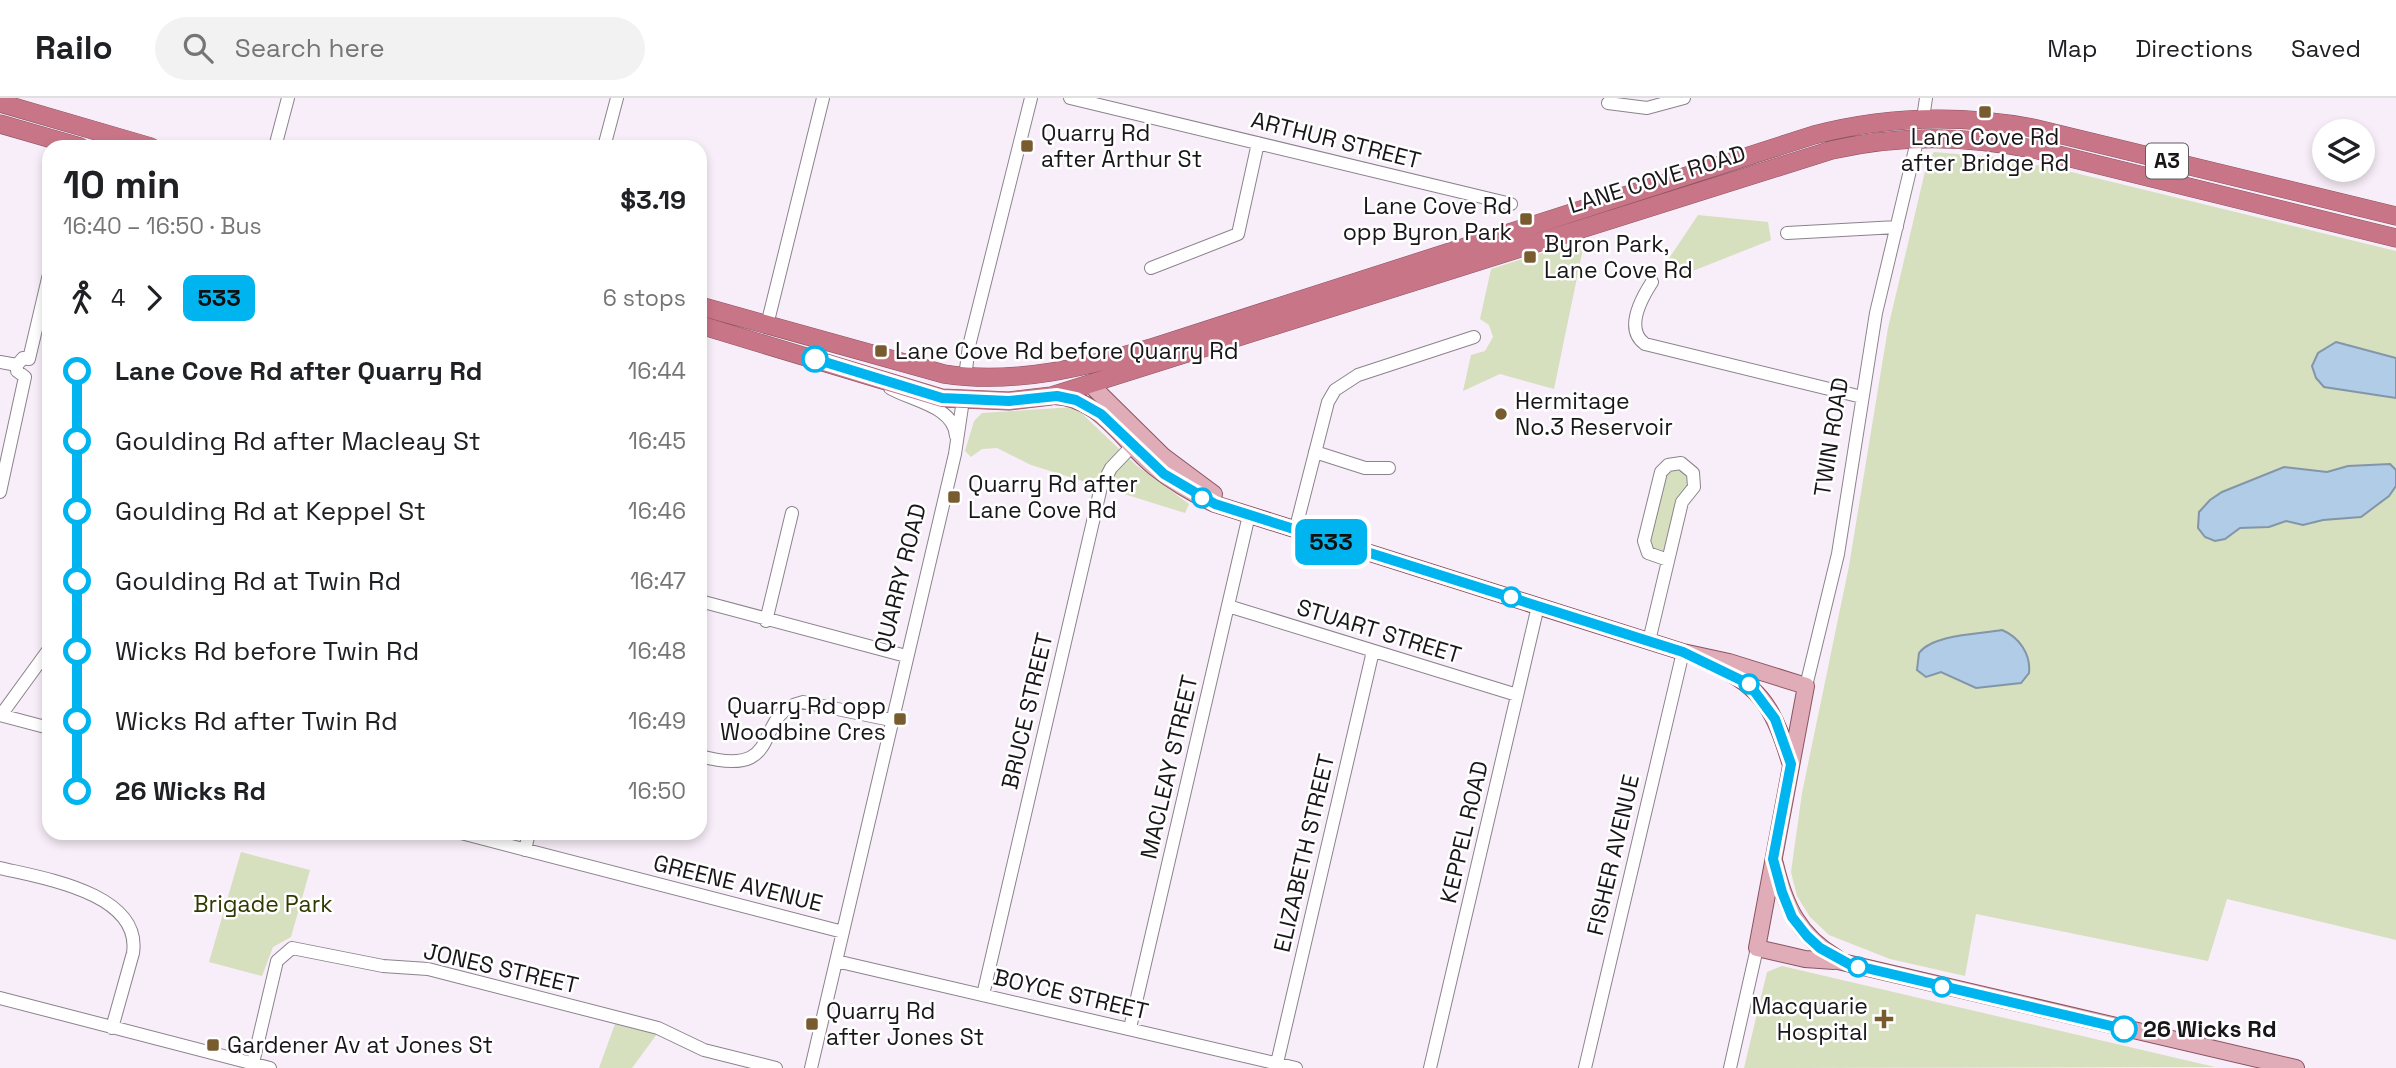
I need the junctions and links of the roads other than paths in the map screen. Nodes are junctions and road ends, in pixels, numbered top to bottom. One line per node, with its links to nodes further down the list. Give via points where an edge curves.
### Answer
1 (288, 98): 17 (street)
2 (617, 98): 18 (street)
3 (823, 98): 29 (street)
4 (1031, 98): 38 (street, QUARRY ROAD)
5 (1070, 98): 19 (street, ARTHUR STREET)
6 (1684, 98): 9 (street, via 1647,108)
7 (1926, 98): 10 (street)
8 (0, 103): 12 (highway)
9 (1608, 103)
10 (1923, 118): 13 (highway, TWIN ROAD); 21 (highway, LANE COVE ROAD / A3, via 1985,119 2033,128); 36 (highway, LANE COVE ROAD / A3, via 1814,135 1154,347)
11 (0, 124): 14 (highway)
12 (82, 128): 15 (highway); 16 (highway)
13 (1918, 137): 22 (street, TWIN ROAD); 24 (highway, LANE COVE ROAD / A3, via 1992,141 2038,150); 39 (highway, LANE COVE ROAD / A3, via 1832,150)
14 (55, 140)
15 (80, 140)
16 (126, 140)
17 (277, 140)
18 (606, 140)
19 (1258, 143): 20 (street, ARTHUR STREET); 25 (street, via 1238,234)
20 (1511, 204)
21 (2396, 216)
22 (1897, 228): 23 (street); 41 (street, TWIN ROAD)
23 (1787, 233)
24 (2396, 238)
25 (1151, 268)
26 (1652, 282): 41 (street, via 1640,300 1634,326 1645,344)
27 (42, 304): 32 (street)
28 (707, 308): 29 (highway, LANE COVE ROAD / A3)
29 (767, 325): 38 (highway, LANE COVE ROAD / A3, via 904,365)
30 (707, 327): 35 (highway, LANE COVE ROAD / A3)
31 (1474, 337): 44 (street, via 1345,381 1328,402)
32 (29, 359): 34 (street); 37 (street, via 35,368)
33 (0, 362): 34 (street)
34 (17, 365): 37 (street)
35 (866, 374): 42 (highway, LANE COVE ROAD / A3, via 942,398); 45 (street, via 950,418)
36 (1032, 375): 38 (highway, LANE COVE ROAD / A3); 39 (highway, via 1078,379)
37 (25, 377): 47 (street)
38 (965, 377): 42 (highway, QUARRY ROAD)
39 (1091, 385): 40 (highway, LANE COVE ROAD / A3); 43 (main road)
40 (1051, 396): 42 (highway, LANE COVE ROAD / A3); 43 (main road, via 1088,405)
41 (1862, 397): 62 (street, TWIN ROAD, via 1838,554)
42 (963, 400): 45 (street, QUARRY ROAD)
43 (1136, 441): 49 (main road, via 1153,465 1189,491); 78 (street, BRUCE STREET, via 1111,468 1101,487)
44 (1315, 452): 46 (street, via 1365,468); 50 (street)
45 (955, 454): 59 (street, QUARRY ROAD)
46 (1389, 468)
47 (0, 492)
48 (792, 513): 55 (street)
49 (1249, 515): 50 (main road); 53 (street, MACLEAY STREET)
50 (1295, 531): 54 (main road)
51 (1668, 560): 51 (street, via 1648,553 1644,541 1661,472 1668,465 1681,463 1693,473 1694,487 1682,502); 56 (street)
52 (707, 603): 55 (street)
53 (1228, 606): 57 (street, STUART STREET); 81 (street, MACLEAY STREET)
54 (1538, 606): 56 (main road); 63 (street, KEPPEL ROAD)
55 (766, 621): 59 (street)
56 (1649, 642): 58 (main road)
57 (1373, 652): 63 (street, STUART STREET); 83 (street, ELIZABETH STREET)
58 (1683, 652): 61 (main road); 62 (main road, via 1729,662); 89 (street, FISHER AVENUE)
59 (906, 656): 65 (street, QUARRY ROAD)
60 (42, 658): 64 (street)
61 (1726, 671): 62 (main road); 68 (main road, via 1749,684 1769,707)
62 (1805, 690): 68 (main road, TWIN ROAD)
63 (1517, 695): 88 (street, KEPPEL ROAD)
64 (0, 715): 66 (street)
65 (891, 720): 67 (street, via 803,702 781,714 764,747 750,759 725,763); 74 (street, QUARRY ROAD)
66 (42, 726)
67 (707, 758)
68 (1791, 764): 72 (main road, TWIN ROAD)
69 (489, 840): 71 (street, GREENE AVENUE)
70 (527, 840): 71 (street)
71 (525, 849): 74 (street, GREENE AVENUE)
72 (1773, 859): 75 (main road, TWIN ROAD); 77 (main road, via 1792,917)
73 (0, 867): 80 (street, via 86,892 128,922 135,941)
74 (843, 932): 76 (street, QUARRY ROAD)
75 (1758, 944): 77 (main road); 90 (street, TWIN ROAD)
76 (836, 961): 78 (street, BOYCE STREET); 86 (street, QUARRY ROAD)
77 (1841, 963): 91 (main road)
78 (983, 995): 81 (street, BOYCE STREET)
79 (0, 998): 80 (street)
80 (113, 1028): 82 (street)
81 (1130, 1028): 83 (street, BOYCE STREET)
82 (253, 1063): 84 (street); 85 (street, JONES STREET, via 276,961 292,948 442,973 659,1028 704,1050)
83 (1277, 1063): 87 (street, BOYCE STREET)
84 (270, 1068)
85 (776, 1068)
86 (811, 1068)
87 (1296, 1068)
88 (1430, 1068)
89 (1585, 1068)
90 (1730, 1068)
91 (2296, 1068)

